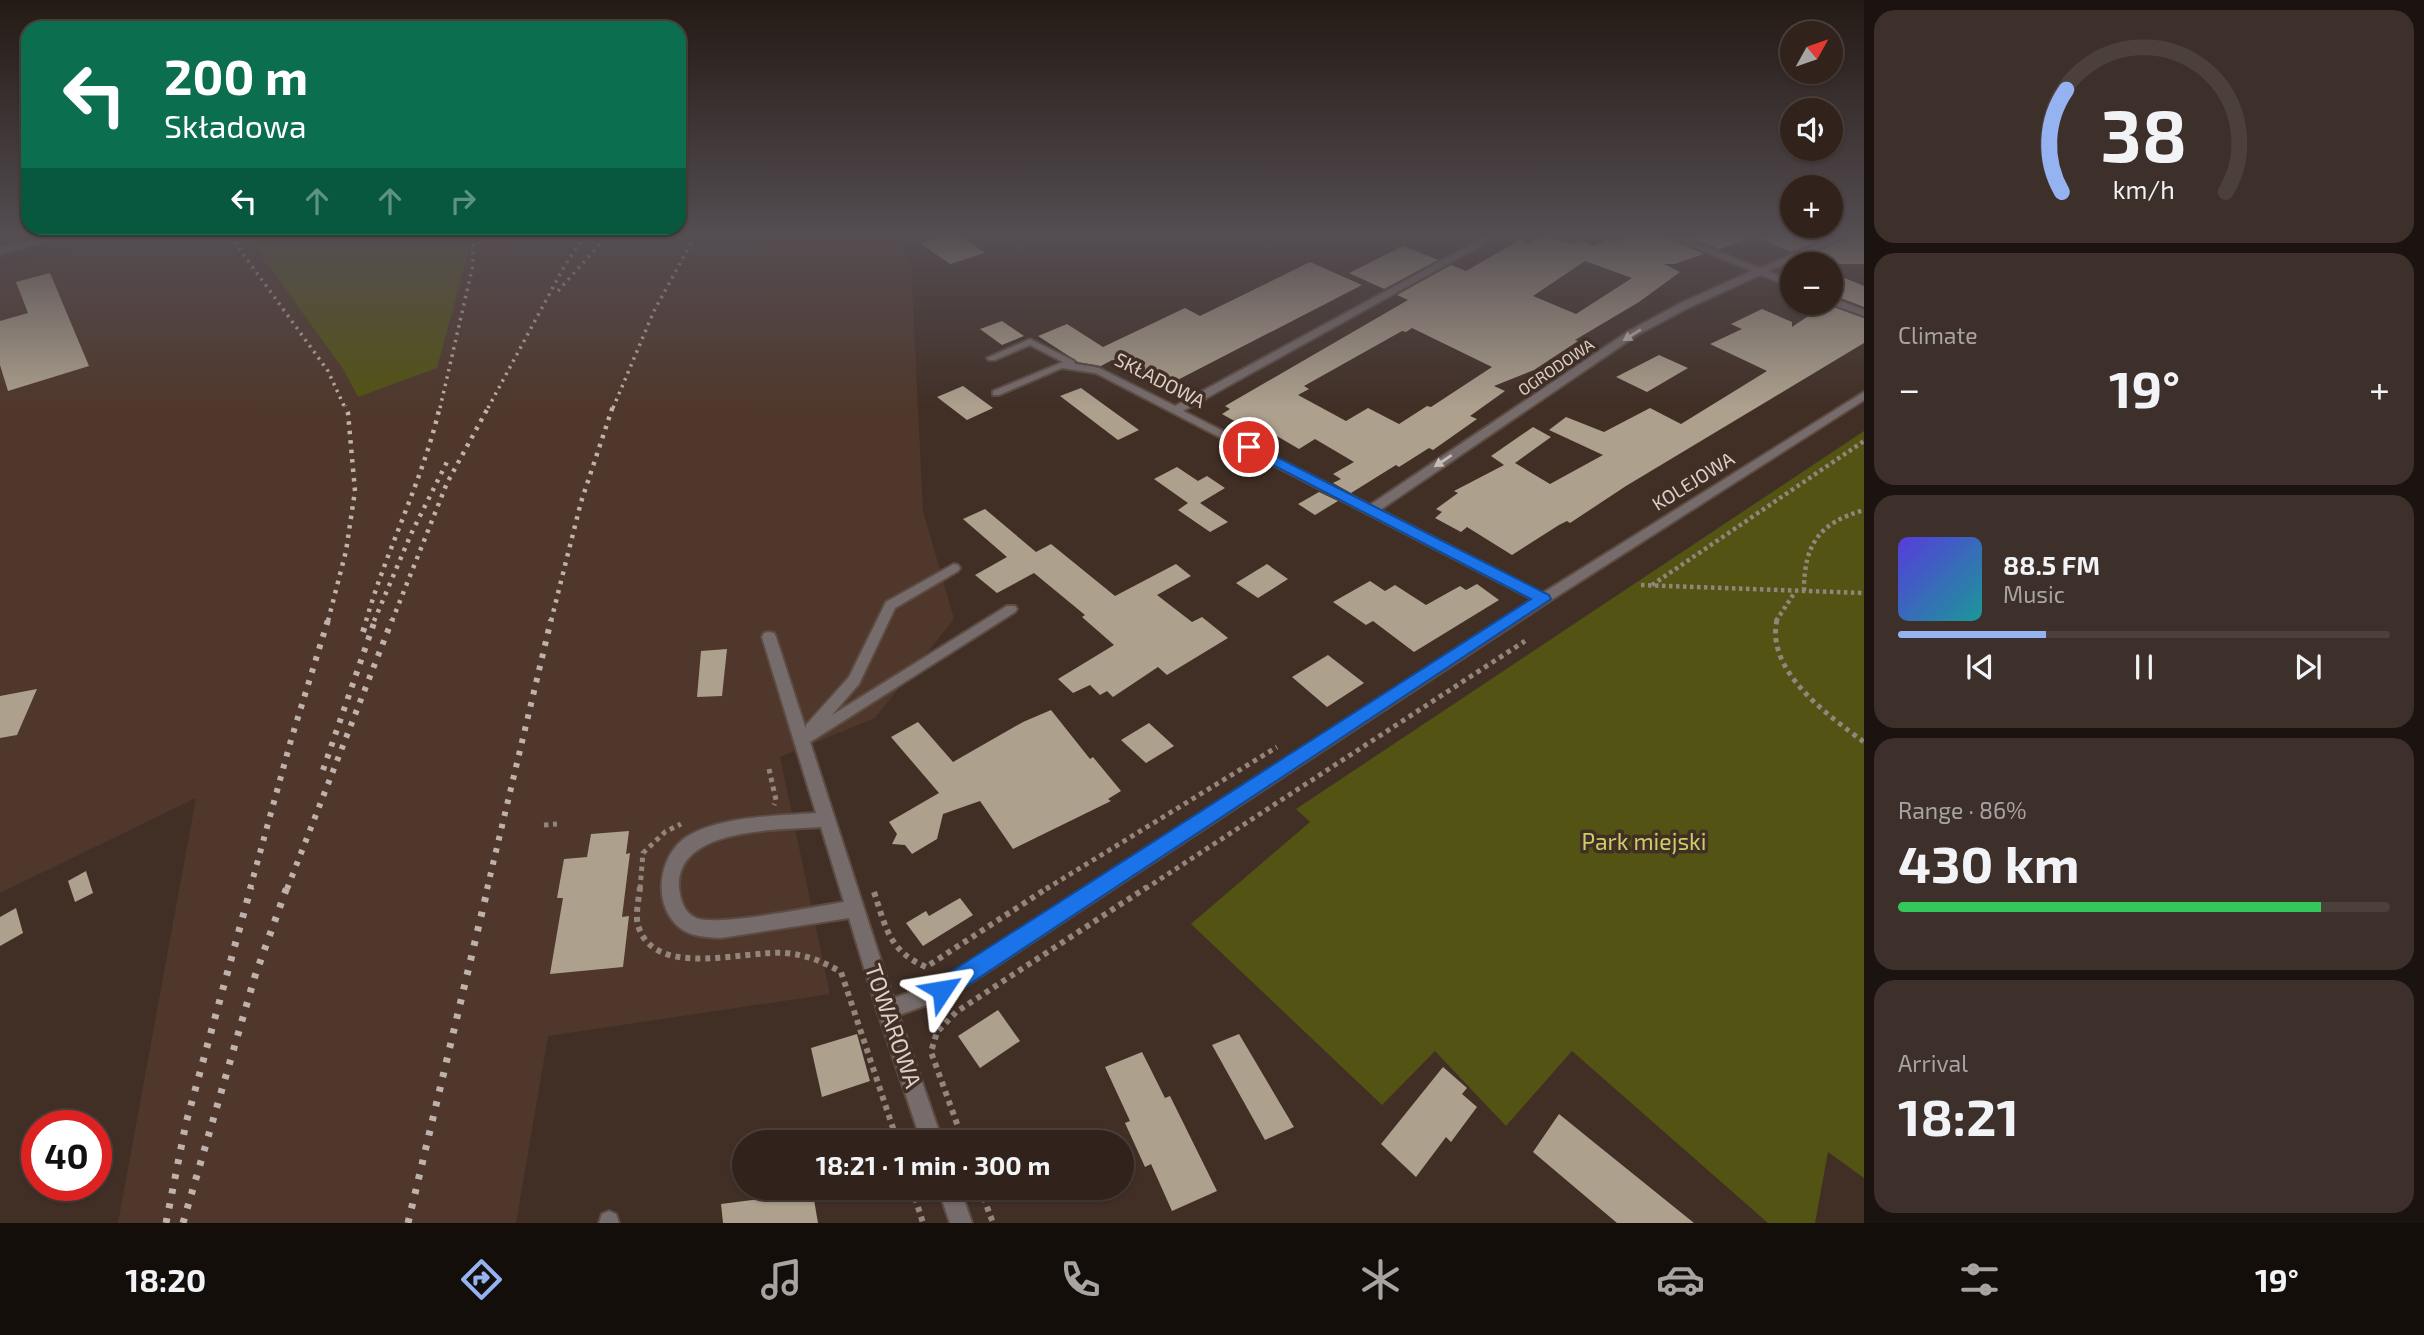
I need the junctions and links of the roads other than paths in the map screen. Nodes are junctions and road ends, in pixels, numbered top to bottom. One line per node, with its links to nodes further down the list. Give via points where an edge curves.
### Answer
1 (1389, 293): 10 (street)
2 (1711, 293): 11 (street, OGRODOWA, one-way to 11, via 1633,333)
3 (1843, 305): 4 (street)
4 (1864, 313)
5 (992, 358): 6 (lane, via 1030,342)
6 (1077, 366): 7 (lane); 8 (lane, via 1061,365)
7 (1095, 370): 10 (street, SKŁADOWA)
8 (996, 393)
9 (1864, 395): 13 (street, KOLEJOWA)
10 (1176, 410): 11 (street, SKŁADOWA)
11 (1371, 510): 13 (street, SKŁADOWA)
12 (954, 568): 16 (lane, via 890,606 855,680)
13 (1543, 599): 19 (street, KOLEJOWA, via 942,990)
14 (1010, 609): 16 (lane)
15 (769, 637): 16 (street, TOWAROWA)
16 (802, 740): 17 (street, TOWAROWA)
17 (827, 819): 18 (street, TOWAROWA); 18 (street, via 699,838 678,854 672,869 674,905 684,921 721,929)
18 (855, 909): 19 (street, TOWAROWA)
19 (887, 1010): 20 (street, TOWAROWA)
20 (929, 1130)
21 (953, 1200): 22 (street)
22 (961, 1223)

